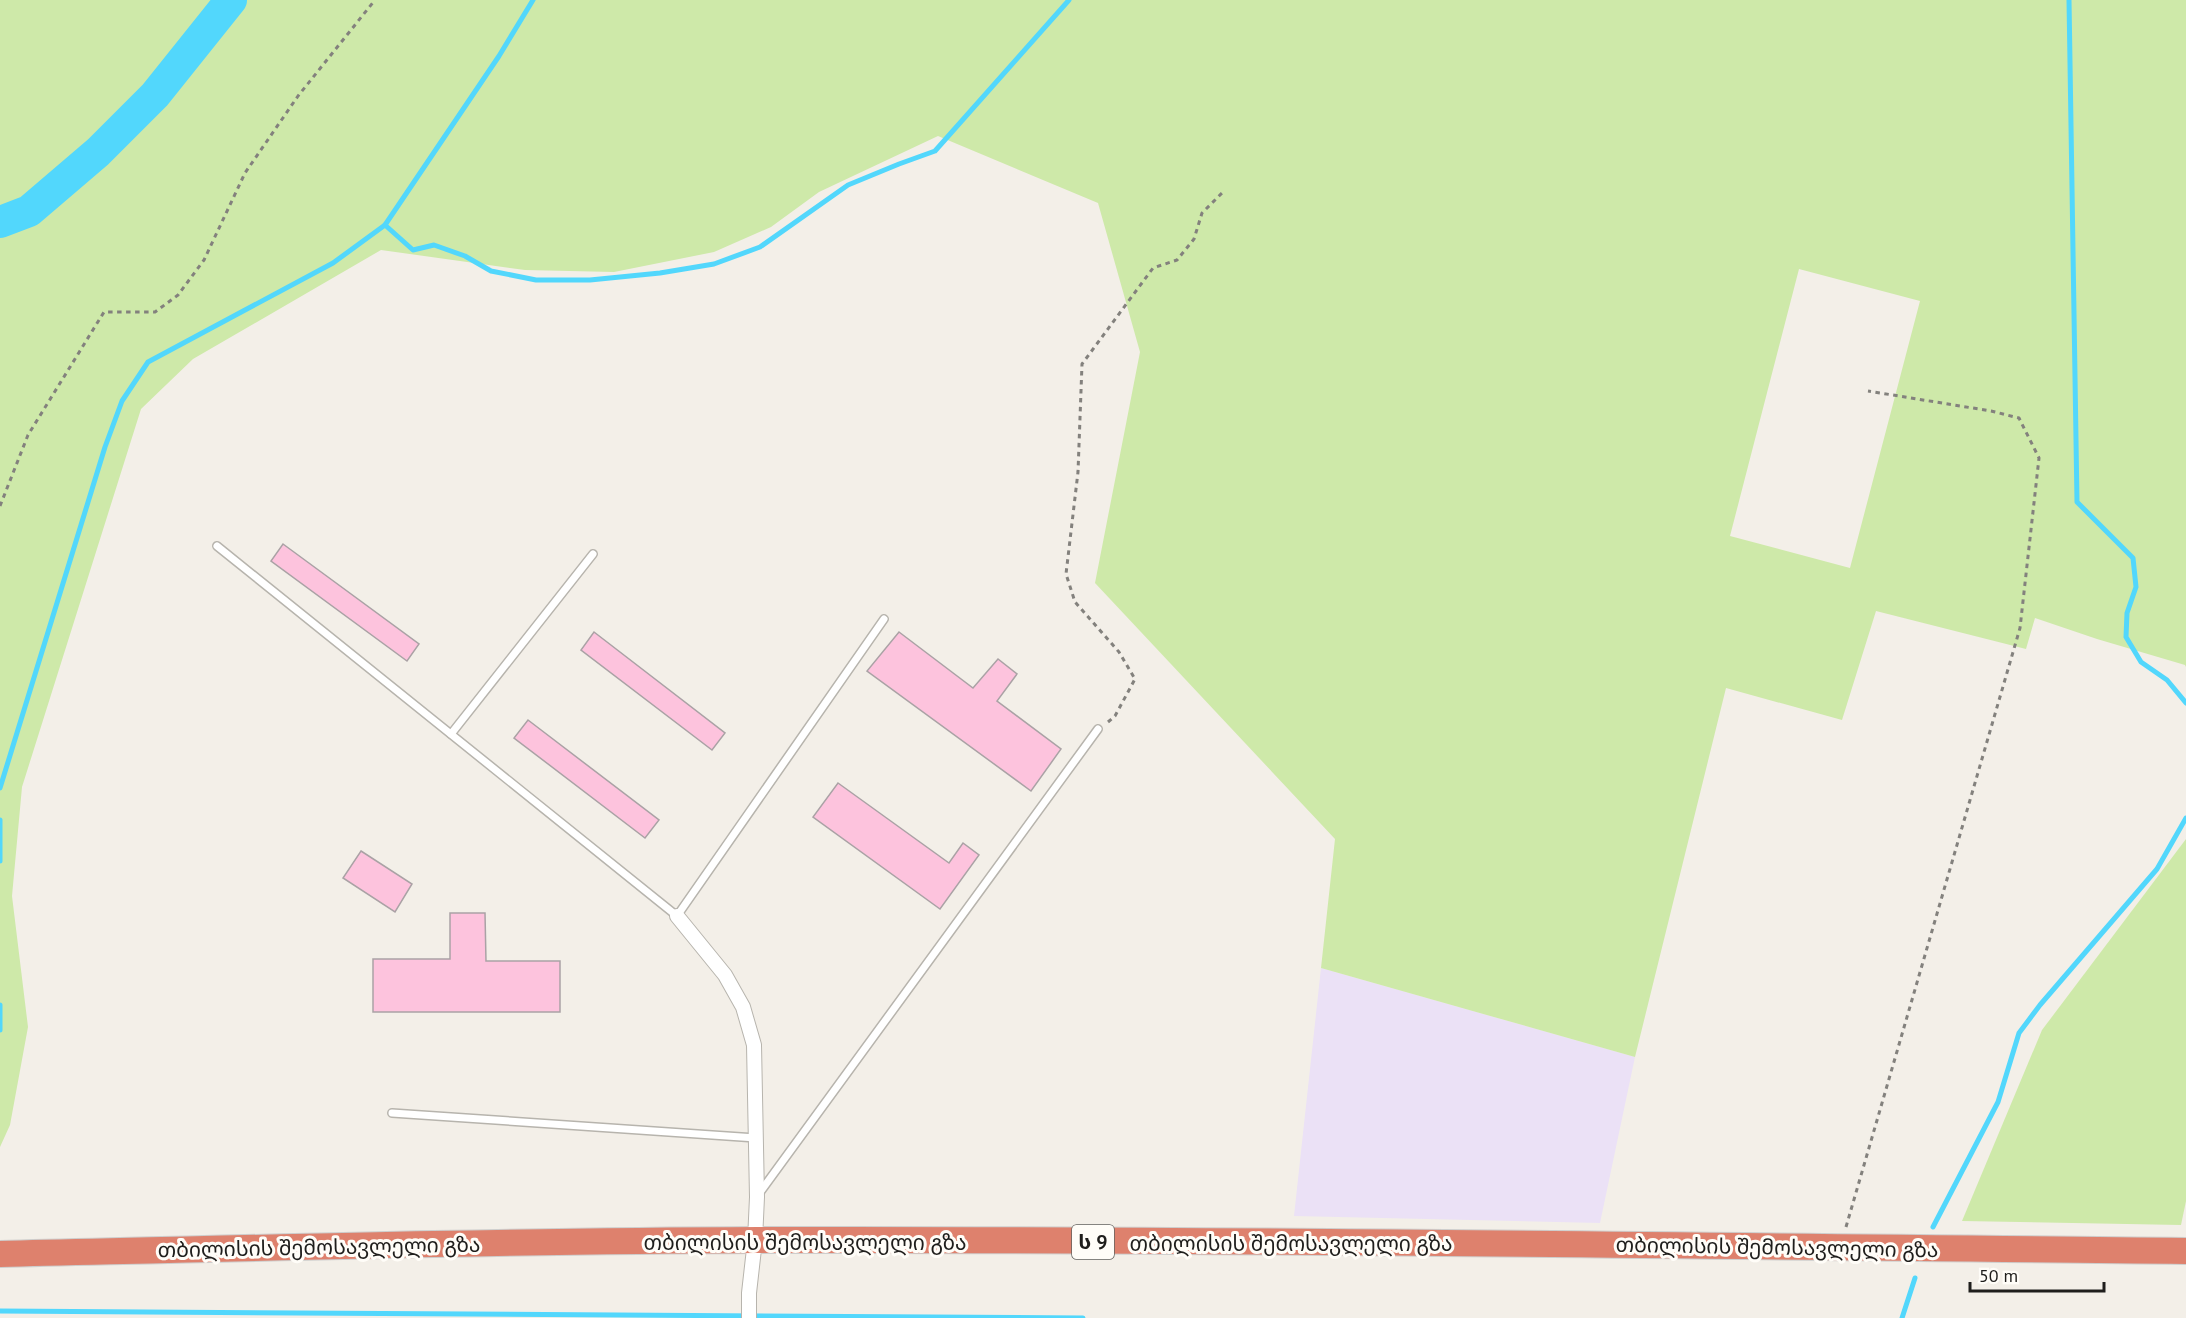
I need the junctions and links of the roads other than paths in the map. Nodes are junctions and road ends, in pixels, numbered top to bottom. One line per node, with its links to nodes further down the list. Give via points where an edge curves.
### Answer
1 (218, 546): 5 (lane)
2 (593, 554): 5 (lane)
3 (884, 619): 6 (lane)
4 (1098, 729): 9 (lane)
5 (451, 734): 6 (lane)
6 (677, 916): 8 (street, via 725,975 743,1007 754,1045)
7 (392, 1113): 8 (lane)
8 (756, 1138): 9 (street)
9 (757, 1197): 10 (street)
10 (755, 1240): 11 (highway, თბილისის შემოსავლელი გზა / ს 9); 12 (highway, თბილისის შემოსავლელი გზა / ს 9); 13 (street)
11 (2186, 1251)
12 (0, 1254)
13 (749, 1318)

